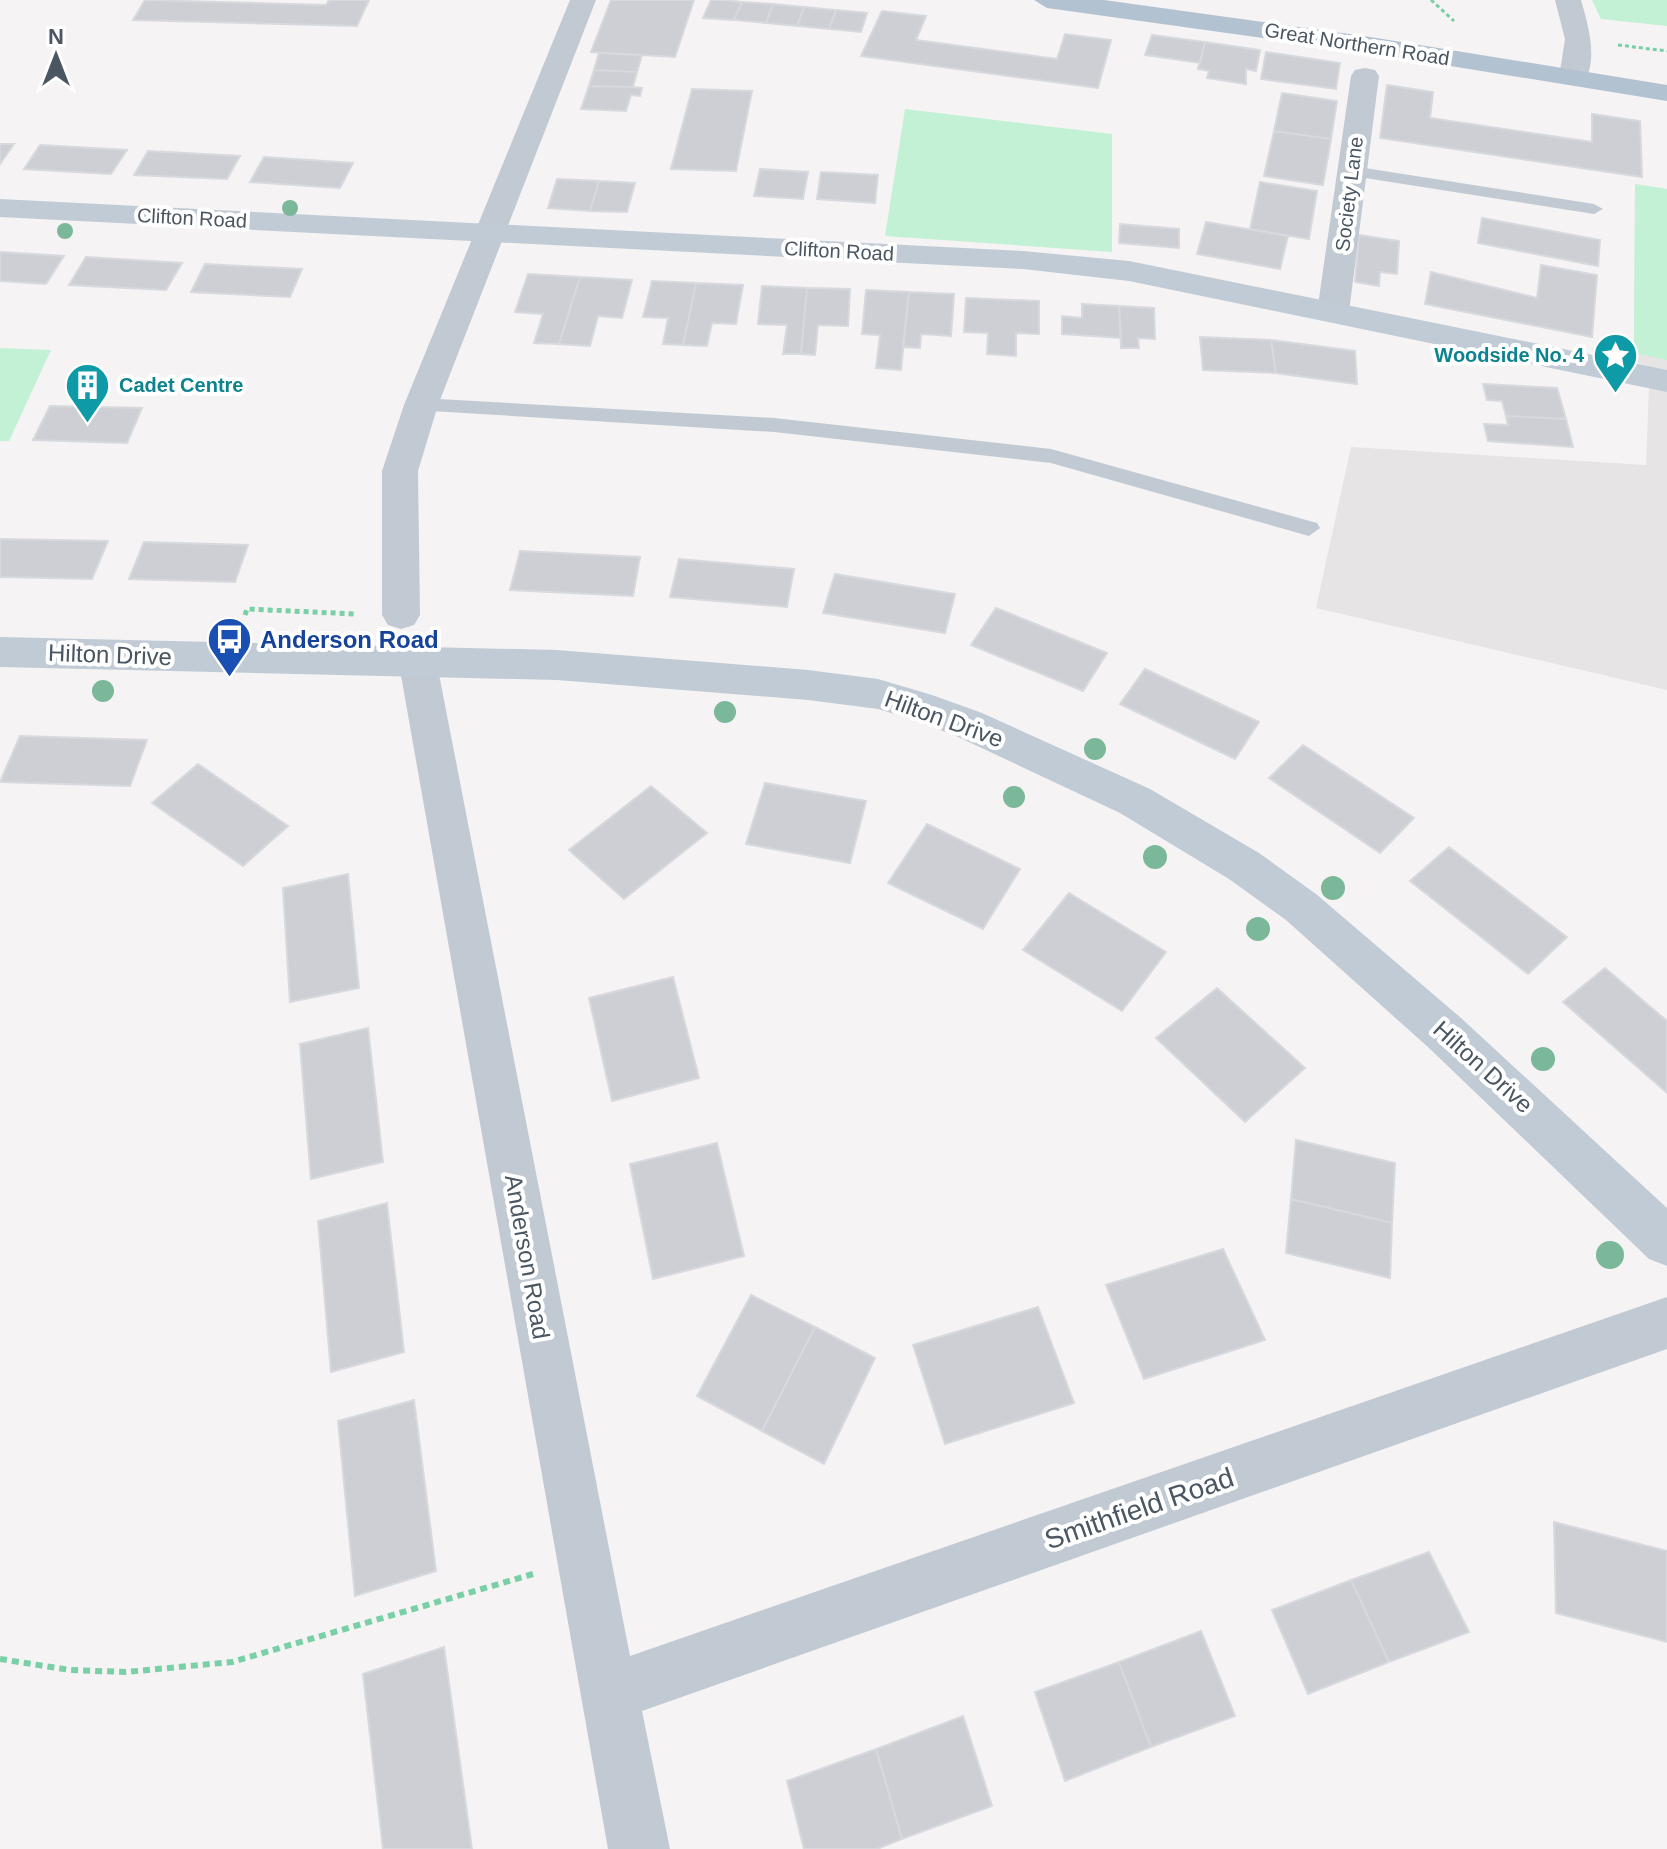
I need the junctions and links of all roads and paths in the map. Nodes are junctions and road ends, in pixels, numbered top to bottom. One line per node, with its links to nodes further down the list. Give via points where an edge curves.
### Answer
1 (583, 0): 14 (street)
2 (1047, 0): 8 (main road, Great Northern Road, via 1375,45)
3 (1220, 0): 8 (main road, Great Northern Road)
4 (1431, 0): 6 (path)
5 (1568, 0): 8 (street, via 1578,39)
6 (1442, 9)
7 (1653, 64): 8 (main road, Great Northern Road)
8 (1575, 65): 10 (main road, Great Northern Road)
9 (1365, 76): 11 (street, Society Lane)
10 (1667, 93)
11 (1352, 171): 13 (lane); 15 (street, Society Lane)
12 (0, 208): 14 (street, Clifton Road)
13 (1594, 209)
14 (492, 233): 15 (street, Clifton Road, via 1038,262 1129,271); 17 (street)
15 (1333, 312): 16 (street, Clifton Road)
16 (1667, 381)
17 (421, 405): 18 (lane, via 774,425 1051,456); 19 (street, via 400,471)
18 (1309, 528)
19 (401, 615)
20 (0, 652): 21 (street, Hilton Drive)
21 (418, 664): 22 (street, Hilton Drive, via 602,668 878,694 968,724 1071,770 1194,834 1301,907 1522,1102); 24 (street, Anderson Road)
22 (1667, 1242)
23 (1667, 1323): 26 (street, Smithfield Road)
24 (582, 1557): 25 (path, via 232,1662 126,1672); 26 (street, Anderson Road)
25 (0, 1659)
26 (611, 1692): 27 (street, Anderson Road)
27 (639, 1849)

